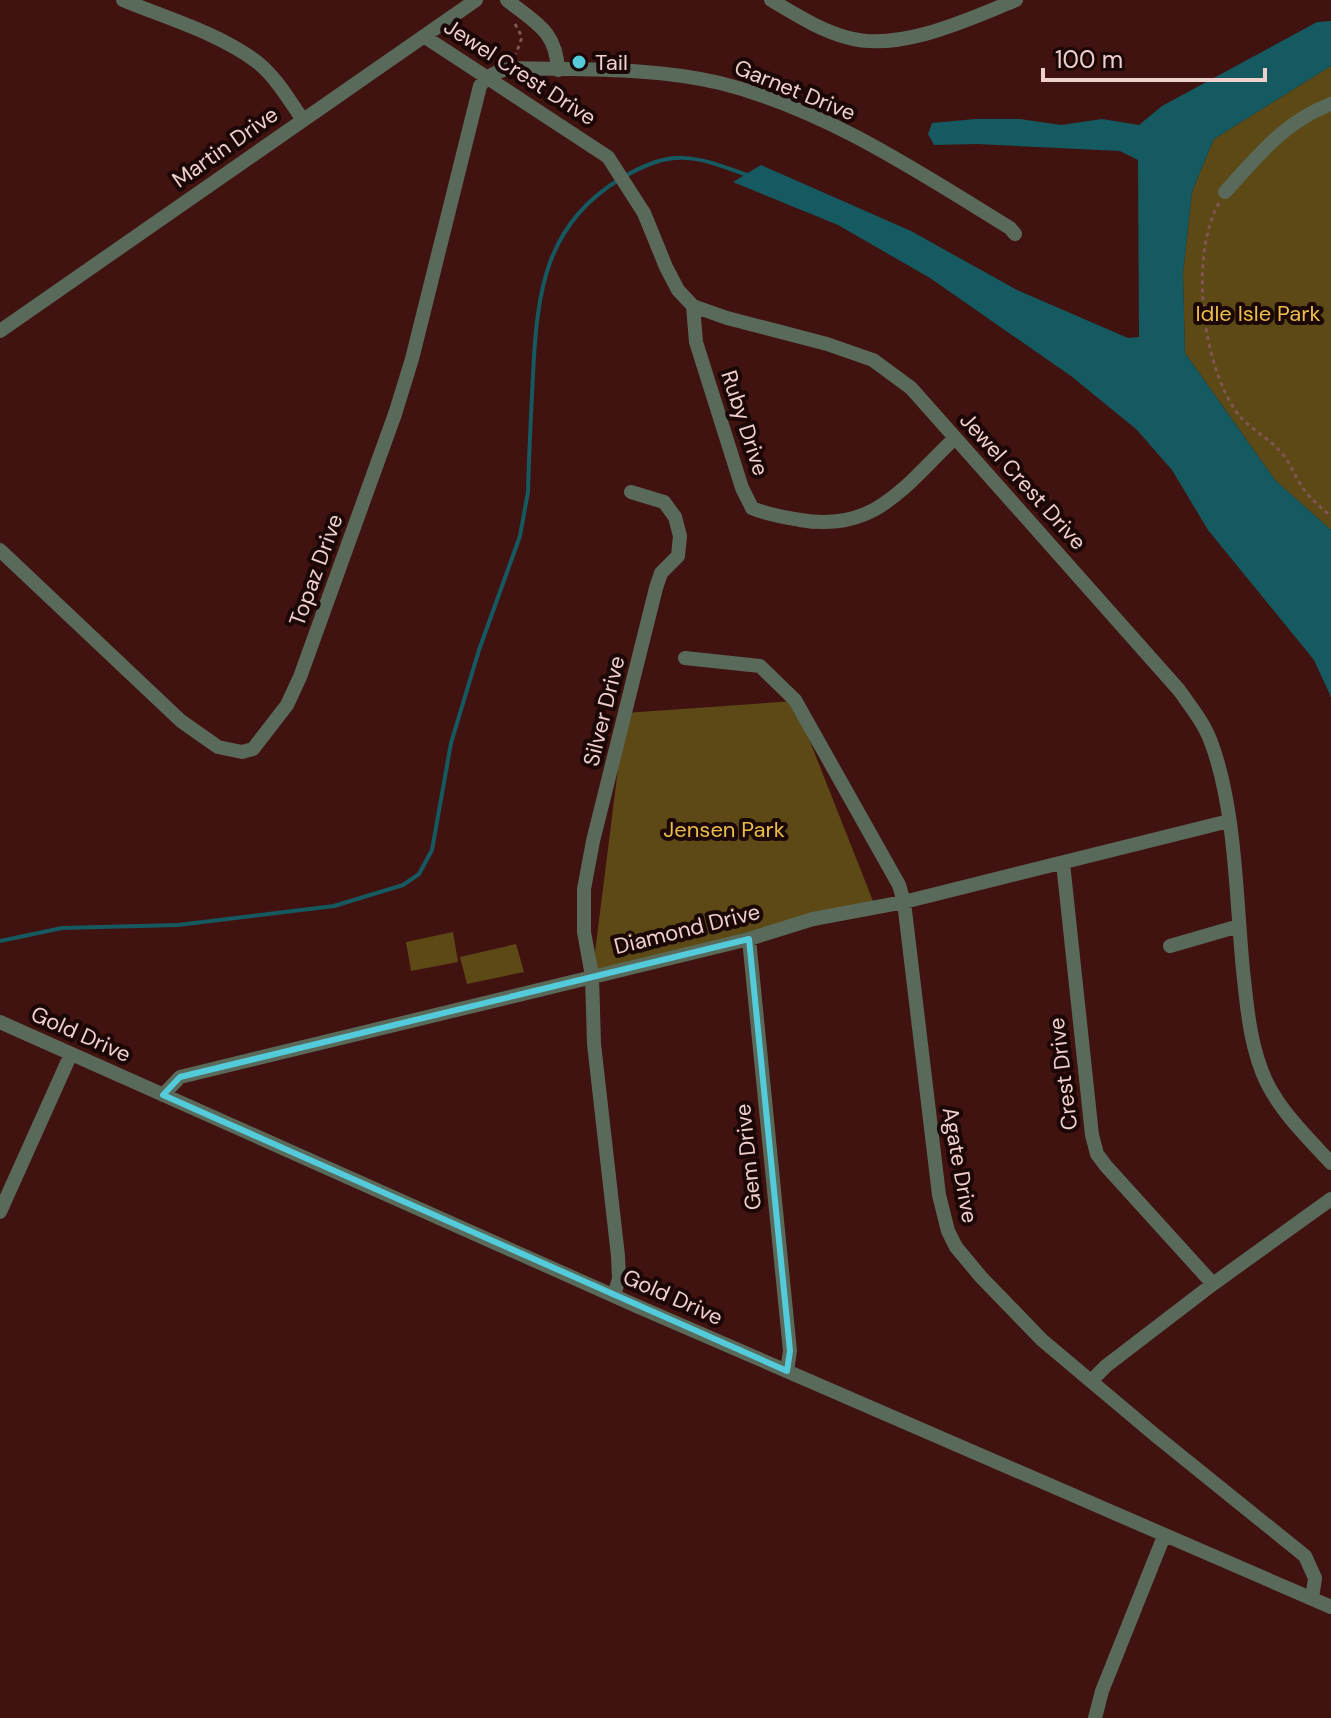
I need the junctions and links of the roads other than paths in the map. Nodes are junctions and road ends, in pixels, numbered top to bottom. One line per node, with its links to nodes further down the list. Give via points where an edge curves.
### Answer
1 (123, 0): 10 (street, via 258,63)
2 (476, 0): 6 (street, Martin Drive)
3 (771, 0): 4 (street, via 827,30 880,42 923,34)
4 (1016, 0)
5 (509, 1): 7 (street, via 547,32)
6 (425, 37): 8 (street, Jewel Crest Drive); 10 (street, Martin Drive)
7 (558, 70): 8 (street, Garnet Drive, via 513,68); 12 (street, Garnet Drive, via 640,72 745,91 853,136)
8 (485, 78): 13 (street, Jewel Crest Drive, via 608,157 644,213 678,290); 17 (street, Topaz Drive, via 412,359 375,471 300,677 287,705 253,749 218,747 181,721)
9 (1331, 104): 11 (street, via 1310,112 1269,142)
10 (303, 120): 14 (street, Martin Drive)
11 (1225, 192)
12 (1015, 234)
13 (693, 306): 15 (street, Jewel Crest Drive, via 873,360 911,388); 15 (street, Ruby Drive, via 696,342 752,508 823,524 866,516)
14 (0, 331)
15 (955, 438): 19 (street, Jewel Crest Drive, via 1179,690 1210,739)
16 (631, 492): 25 (street, Silver Drive, via 664,502 675,517 680,551 656,588 593,841 584,889)
17 (0, 550)
18 (685, 658): 21 (street, Agate Drive, via 760,666 795,700)
19 (1229, 821): 20 (street, Diamond Drive); 22 (street, Jewel Crest Drive)
20 (1063, 863): 21 (street, Diamond Drive); 32 (street, Crest Drive, via 1097,1154)
21 (904, 902): 23 (street, Diamond Drive, via 813,919); 35 (street, Agate Drive, via 931,1138 948,1231 981,1277 1042,1340)
22 (1239, 926): 24 (street); 29 (street, Jewel Crest Drive, via 1251,1032 1266,1081 1298,1128)
23 (749, 939): 25 (street, Diamond Drive); 34 (street, Gem Drive, via 790,1351)
24 (1170, 946)
25 (592, 976): 28 (street, Diamond Drive, via 180,1077); 33 (street, via 594,1044 618,1256)
26 (0, 1022): 27 (street, Gold Drive)
27 (71, 1054): 28 (street, Gold Drive); 31 (street)
28 (163, 1095): 33 (street, Gold Drive)
29 (1331, 1163)
30 (1331, 1199): 32 (street)
31 (0, 1212)
32 (1213, 1284): 35 (street)
33 (614, 1295): 34 (street, Gold Drive)
34 (787, 1371): 36 (street, Gold Drive)
35 (1092, 1380): 37 (street, Agate Drive, via 1305,1556 1315,1578)
36 (1164, 1536): 37 (street, Gold Drive); 39 (street)
37 (1312, 1599): 38 (street, Gold Drive)
38 (1331, 1607)
39 (1095, 1718)

